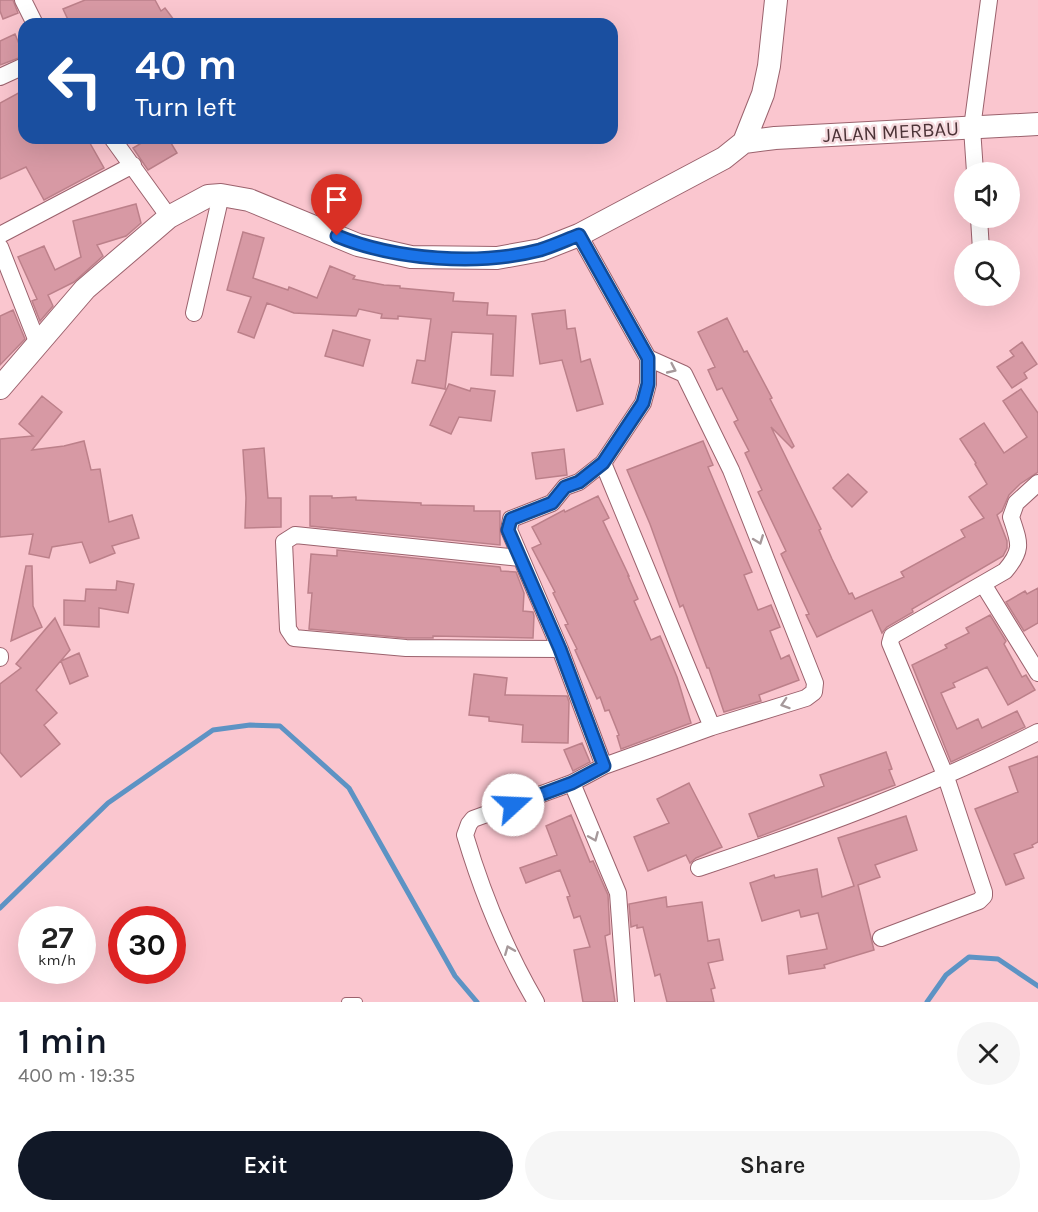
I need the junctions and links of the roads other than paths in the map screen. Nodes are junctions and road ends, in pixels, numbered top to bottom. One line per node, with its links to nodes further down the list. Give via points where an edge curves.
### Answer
1 (23, 0): 4 (street)
2 (776, 0): 9 (street, via 763,94)
3 (988, 0): 8 (street)
4 (32, 18)
5 (18, 69): 6 (street)
6 (0, 77)
7 (1038, 124): 8 (street, JALAN MERBAU)
8 (972, 128): 9 (street, JALAN MERBAU); 11 (street)
9 (744, 142): 16 (street, via 724,158)
10 (117, 144): 12 (street)
11 (974, 162)
12 (133, 165): 14 (street); 15 (street)
13 (220, 195): 14 (street, via 208,196); 16 (street, via 249,200 358,245 411,257 497,258 541,250); 18 (street)
14 (169, 217): 19 (street, via 84,289)
15 (0, 235)
16 (579, 235): 20 (street)
17 (0, 247): 19 (street)
18 (194, 313)
19 (38, 344): 21 (street)
20 (648, 358): 22 (street, via 643,403); 28 (street, one-way to 28, via 684,374 731,470 815,683 814,692 806,698)
21 (0, 388)
22 (603, 463): 24 (street, via 579,482 565,487 552,503 511,519 508,530); 28 (street)
23 (1038, 483): 25 (street, via 1016,503 1011,517 1020,543 1017,558 1005,571)
24 (520, 558): 26 (street); 26 (street, via 295,535 284,542 288,628 294,638 406,648)
25 (983, 584): 27 (street); 31 (street, via 892,636 890,643)
26 (560, 649): 30 (street)
27 (1038, 673)
28 (712, 727): 30 (street)
29 (1038, 732): 31 (street)
30 (604, 766): 32 (street)
31 (945, 777): 33 (street, via 871,808); 34 (street, via 984,896)
32 (572, 783): 37 (street, one-way to 32, via 492,911 465,835 473,819); 38 (street, one-way to 38, via 618,893)
33 (699, 868)
34 (881, 938)
35 (346, 1002): 36 (lane)
36 (358, 1002)
37 (536, 1002)
38 (626, 1002)

